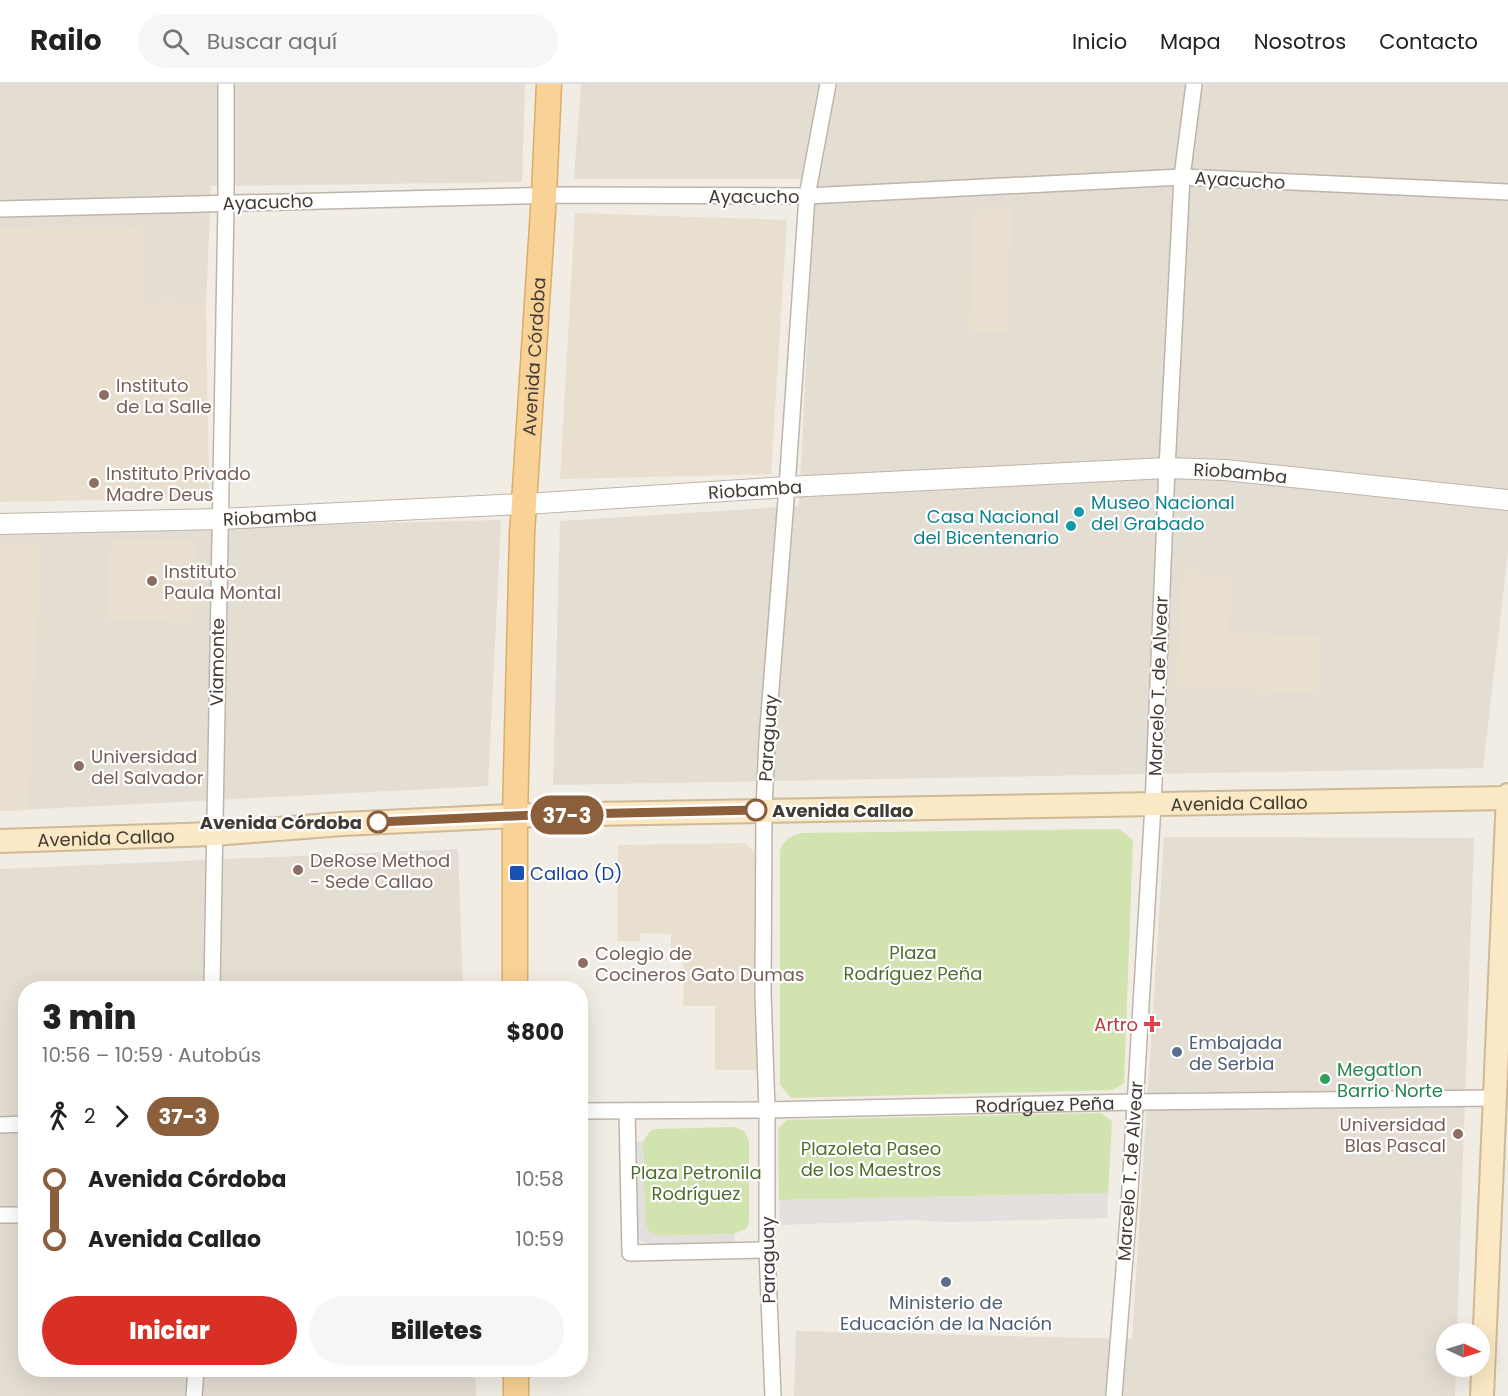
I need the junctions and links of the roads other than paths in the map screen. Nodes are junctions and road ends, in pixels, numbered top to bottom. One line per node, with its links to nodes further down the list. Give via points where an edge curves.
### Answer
1 (226, 84): 9 (street, Viamonte)
2 (549, 84): 7 (main road, Avenida Córdoba)
3 (828, 84): 8 (street, Paraguay)
4 (1194, 84): 5 (street, Marcelo T. de Alvear)
5 (1182, 177): 6 (street, Ayacucho); 8 (street, Ayacucho); 11 (street, Marcelo T. de Alvear)
6 (1508, 192)
7 (544, 195): 8 (street, Ayacucho); 9 (street, Ayacucho); 14 (main road, Avenida Córdoba)
8 (807, 196): 12 (street, Paraguay)
9 (226, 204): 10 (street, Ayacucho); 15 (street, Viamonte)
10 (0, 209)
11 (1167, 468): 12 (street, Riobamba); 13 (street, Riobamba, via 1225,470); 18 (street, Marcelo T. de Alvear)
12 (787, 487): 14 (street, Riobamba); 19 (street, Paraguay)
13 (1508, 500)
14 (524, 504): 15 (street, Riobamba); 20 (main road, Avenida Córdoba)
15 (220, 519): 16 (street, Riobamba); 21 (street, Viamonte)
16 (0, 524)
17 (1508, 797): 18 (main road, Avenida Callao); 25 (main road)
18 (1153, 805): 19 (main road, Avenida Callao); 26 (street, Marcelo T. de Alvear)
19 (764, 810): 20 (main road, Avenida Callao); 27 (street, Paraguay)
20 (515, 816): 21 (main road, Avenida Callao); 24 (main road, Avenida Córdoba)
21 (214, 834): 22 (main road, Avenida Callao); 23 (street, Viamonte)
22 (0, 841)
23 (212, 981)
24 (515, 981)
25 (1502, 1098): 26 (street, Rodríguez Peña); 41 (main road)
26 (1136, 1102): 27 (street, Rodríguez Peña); 40 (street, Marcelo T. de Alvear)
27 (767, 1110): 28 (street, Rodríguez Peña); 34 (street, Paraguay)
28 (627, 1111): 29 (street, Rodríguez Peña); 34 (street, via 630,1253)
29 (588, 1112)
30 (18, 1124): 31 (street)
31 (0, 1125)
32 (0, 1215): 33 (street)
33 (18, 1215)
34 (767, 1250): 39 (street, Paraguay)
35 (195, 1377): 37 (street)
36 (516, 1377): 38 (main road)
37 (194, 1396)
38 (516, 1396)
39 (772, 1396)
40 (1114, 1396)
41 (1482, 1396)

